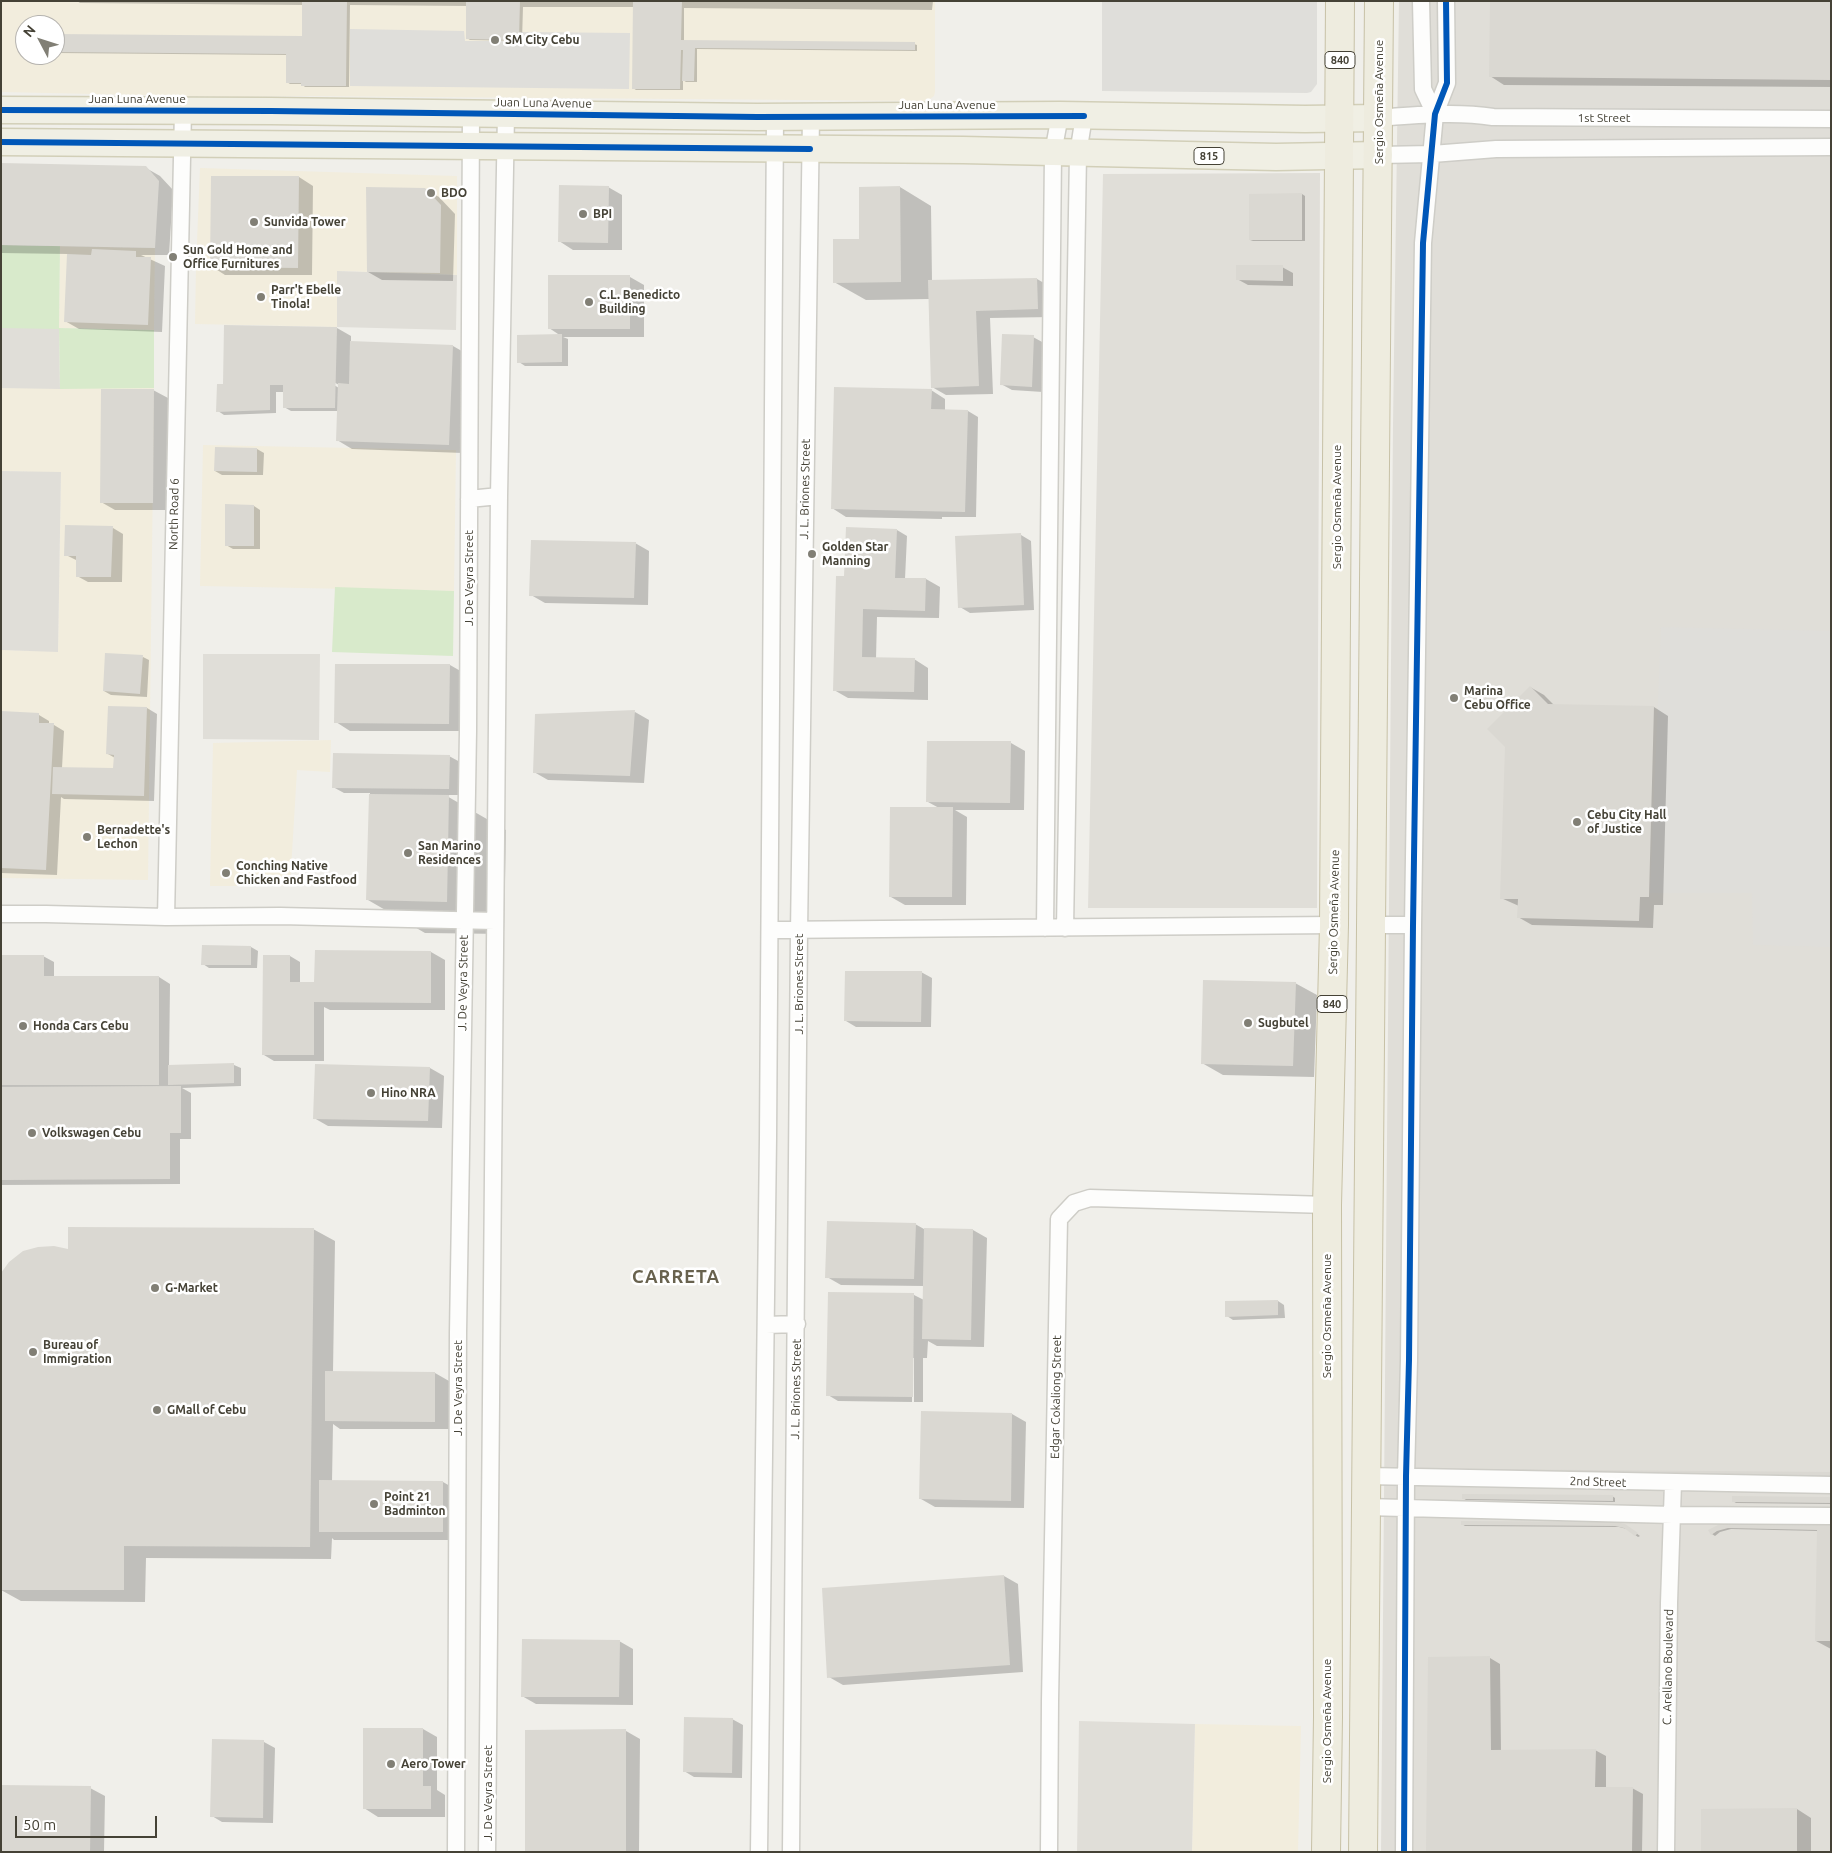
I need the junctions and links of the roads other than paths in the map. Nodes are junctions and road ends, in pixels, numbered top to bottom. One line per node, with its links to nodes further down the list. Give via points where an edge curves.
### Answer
1 (1340, 1): 13 (highway, Sergio Osmeña Avenue / 840)
2 (1379, 1): 14 (highway, Sergio Osmeña Avenue)
3 (1421, 1): 9 (street, via 1423,89)
4 (1446, 1): 9 (street, via 1446,83)
5 (1, 110): 6 (main road, Juan Luna Avenue)
6 (183, 110): 7 (main road, Juan Luna Avenue); 17 (street, North Road 6)
7 (471, 114): 8 (main road, Juan Luna Avenue); 18 (street, J. De Veyra Street)
8 (506, 114): 12 (main road, Juan Luna Avenue); 19 (street, J. De Veyra Street)
9 (1436, 114): 14 (street, 1st Street); 15 (street, 1st Street); 24 (street)
10 (811, 116): 11 (main road, Juan Luna Avenue); 12 (main road, Juan Luna Avenue); 22 (street, J. L. Briones Street)
11 (1072, 116): 13 (main road, Juan Luna Avenue); 23 (street); 23 (street)
12 (775, 117): 21 (street)
13 (1340, 118): 14 (main road, Juan Luna Avenue); 26 (highway, Sergio Osmeña Avenue / 840)
14 (1378, 118): 25 (highway, Sergio Osmeña Avenue)
15 (1831, 119)
16 (1, 142): 17 (main road, 815)
17 (183, 144): 18 (main road, 815); 32 (street, North Road 6)
18 (471, 146): 19 (main road, 815); 28 (street, J. De Veyra Street)
19 (505, 147): 21 (main road, 815); 27 (street, J. De Veyra Street)
20 (1831, 147): 24 (street, via 1479,150)
21 (775, 148): 22 (main road, 815); 40 (street)
22 (810, 149): 23 (main road, 815); 41 (street, J. L. Briones Street)
23 (1066, 154): 26 (main road, 815); 29 (street); 30 (street)
24 (1432, 154): 25 (street); 37 (street, via 1423,243)
25 (1379, 155): 26 (main road, 815); 36 (highway, Sergio Osmeña Avenue)
26 (1340, 157): 35 (highway, Sergio Osmeña Avenue / 840)
27 (500, 496): 28 (street); 34 (street, J. De Veyra Street)
28 (469, 499): 33 (street, J. De Veyra Street)
29 (1049, 579): 30 (street); 38 (street)
30 (1072, 579): 39 (street)
31 (1, 914): 32 (street)
32 (166, 918): 33 (street, via 280,916)
33 (464, 921): 34 (street); 53 (street, J. De Veyra Street)
34 (495, 921): 54 (street, J. De Veyra Street)
35 (1334, 925): 39 (street); 42 (highway, Sergio Osmeña Avenue / 840)
36 (1370, 925): 37 (street); 45 (highway, Sergio Osmeña Avenue)
37 (1413, 925): 46 (street)
38 (1045, 928): 39 (street); 41 (street)
39 (1065, 928)
40 (770, 930): 41 (street); 44 (street)
41 (799, 931): 43 (street, J. L. Briones Street)
42 (1327, 1205): 57 (street, Edgar Cokaliong Street, via 1090,1198 1074,1203 1059,1219); 58 (highway, Sergio Osmeña Avenue / 840)
43 (797, 1324): 44 (street); 56 (street, J. L. Briones Street)
44 (766, 1325): 55 (street)
45 (1366, 1476): 46 (street, 2nd Street); 49 (highway, Sergio Osmeña Avenue)
46 (1406, 1476): 47 (street, 2nd Street); 50 (street)
47 (1673, 1483): 48 (street, 2nd Street); 51 (street, C. Arellano Boulevard)
48 (1831, 1485)
49 (1366, 1507): 50 (street); 59 (highway, Sergio Osmeña Avenue)
50 (1406, 1508): 51 (street); 60 (street)
51 (1673, 1515): 52 (street); 61 (street, C. Arellano Boulevard)
52 (1831, 1516)
53 (456, 1852)
54 (487, 1852)
55 (759, 1852)
56 (791, 1852)
57 (1049, 1852)
58 (1326, 1852)
59 (1363, 1852)
60 (1404, 1852)
61 (1666, 1852)

